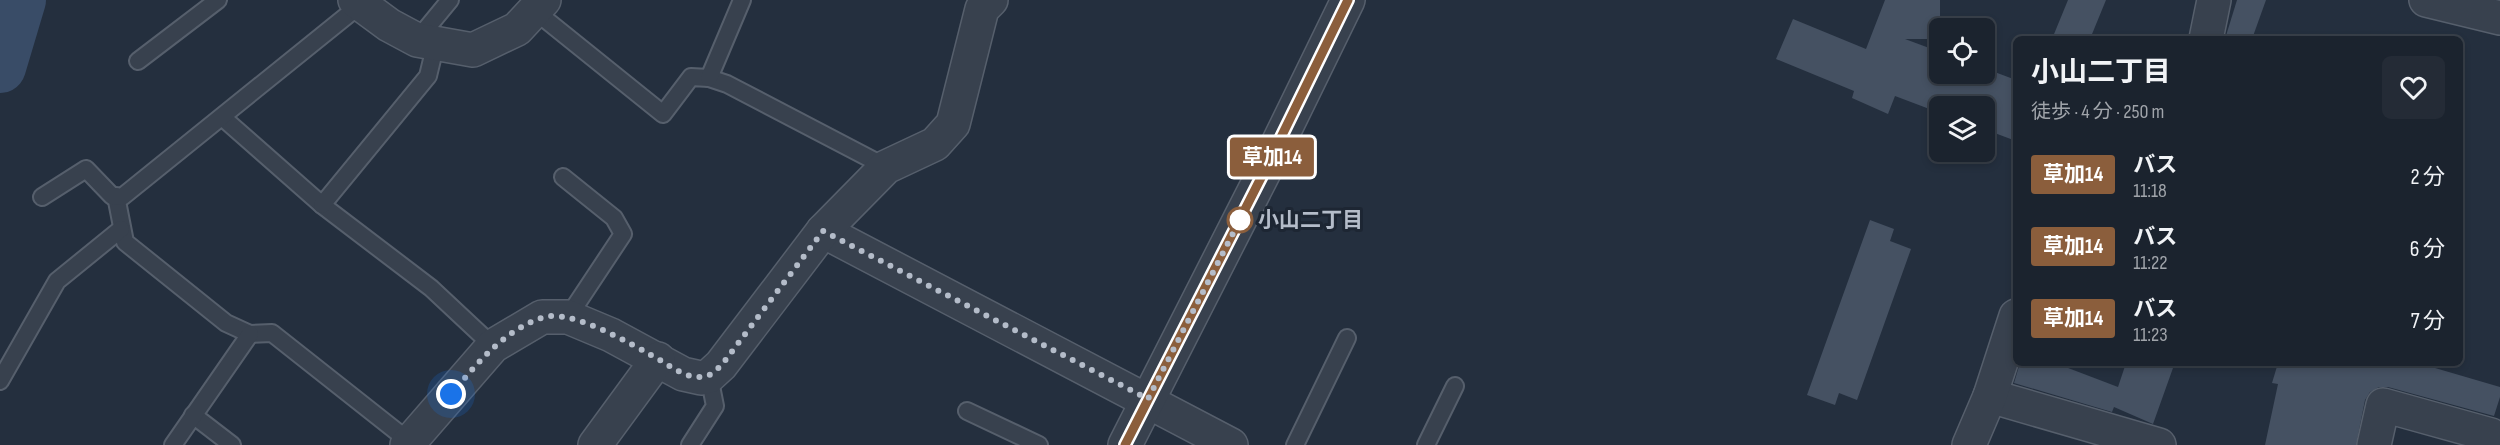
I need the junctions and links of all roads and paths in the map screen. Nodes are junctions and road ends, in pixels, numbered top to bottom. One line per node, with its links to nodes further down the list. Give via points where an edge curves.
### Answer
1 (218, 0): 13 (lane)
2 (450, 0): 12 (lane)
3 (742, 0): 14 (lane)
4 (991, 0): 16 (street, via 982,9 953,124 935,144)
5 (1348, 0): 33 (street)
6 (2214, 0): 11 (street)
7 (2426, 0): 10 (street)
8 (358, 2): 12 (street); 15 (lane)
9 (540, 5): 12 (street, via 517,29 473,50); 14 (lane, via 663,114 691,77)
10 (2500, 18)
11 (2207, 36)
12 (426, 41): 20 (lane, via 428,76)
13 (138, 61)
14 (709, 78): 16 (lane)
15 (222, 117): 18 (lane, via 122,197); 20 (lane)
16 (886, 167): 22 (street)
17 (563, 177): 23 (lane, via 614,218 623,234)
18 (116, 196): 19 (lane, via 86,169); 21 (lane)
19 (42, 197)
20 (322, 205): 27 (lane, via 431,288)
21 (121, 230): 25 (lane, via 125,242 226,323); 30 (lane, via 57,281)
22 (823, 231): 29 (street, via 721,366); 33 (street)
23 (567, 317): 27 (street, via 542,317); 28 (street)
24 (2013, 325): 32 (street)
25 (250, 333): 35 (lane); 36 (lane, via 272,333)
26 (1347, 339): 44 (lane)
27 (493, 346): 36 (street)
28 (658, 359): 29 (street, via 683,374); 39 (street)
29 (709, 376): 40 (lane, via 715,406)
30 (0, 381)
31 (1455, 386): 45 (lane)
32 (1990, 396): 46 (street); 47 (street)
33 (1148, 399): 42 (street); 43 (street)
34 (967, 411): 41 (lane)
35 (193, 415): 37 (lane); 38 (lane)
36 (409, 444)
37 (173, 445)
38 (232, 445)
39 (595, 445)
40 (690, 445)
41 (1039, 445)
42 (1125, 445)
43 (1232, 445)
44 (1295, 445)
45 (1426, 445)
46 (1969, 445)
47 (2159, 445)
48 (2374, 445): 49 (street, via 2383,405 2491,435)
49 (2494, 445)

